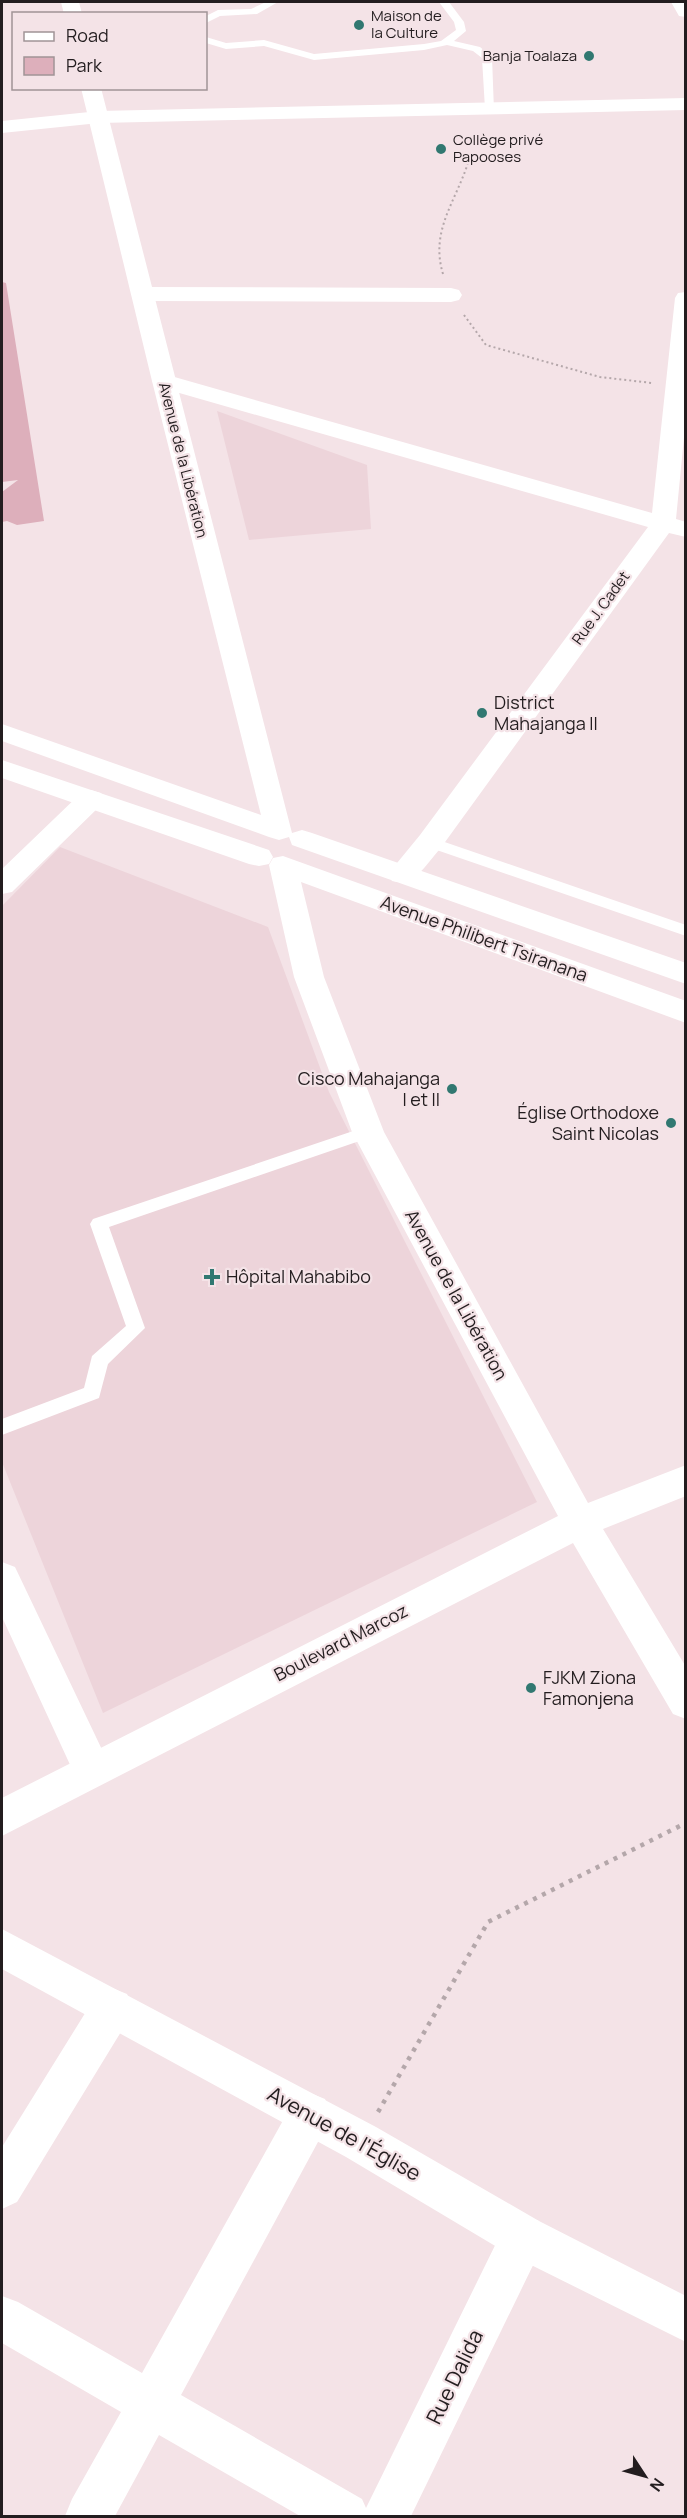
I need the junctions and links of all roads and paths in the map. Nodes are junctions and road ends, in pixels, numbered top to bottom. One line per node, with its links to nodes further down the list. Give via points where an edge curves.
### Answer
1 (273, 2): 6 (lane)
2 (444, 2): 8 (lane, via 461,31)
3 (680, 2): 4 (street)
4 (686, 12)
5 (207, 19): 6 (lane, via 218,13)
6 (258, 28): 7 (lane, via 226,46); 8 (lane, via 314,57)
7 (207, 40)
8 (445, 42): 11 (lane, via 487,57)
9 (92, 90): 12 (street, Avenue de la Libération)
10 (686, 104): 11 (street)
11 (490, 109): 12 (street)
12 (99, 117): 13 (street); 15 (street, Avenue de la Libération)
13 (2, 127)
14 (468, 163): 16 (path, via 438,230 436,257)
15 (142, 294): 16 (street); 18 (street, Avenue de la Libération)
16 (451, 295): 19 (path, via 486,345 600,377)
17 (686, 297): 19 (street)
18 (163, 381): 20 (street); 25 (street, Avenue de la Libération)
19 (676, 386): 20 (street)
20 (674, 527): 24 (street, Rue J. Cadet)
21 (2, 732): 25 (street, Avenue Philibert Tsiranana)
22 (2, 768): 23 (street, Avenue Philibert Tsiranana)
23 (91, 799): 25 (street, Avenue Philibert Tsiranana); 27 (street)
24 (430, 842): 26 (street, Rue J. Cadet); 28 (lane)
25 (281, 848): 26 (street, Avenue Philibert Tsiranana); 30 (street, Avenue Philibert Tsiranana); 31 (street, Avenue de la Libération, via 309,977)
26 (402, 874): 29 (street, Avenue Philibert Tsiranana)
27 (2, 885)
28 (686, 931)
29 (686, 974)
30 (686, 1013)
31 (368, 1132): 32 (lane, via 99,1224 136,1328 99,1361 92,1394); 34 (street, Avenue de la Libération)
32 (2, 1426)
33 (686, 1480): 34 (street, Boulevard Marcoz)
34 (580, 1522): 36 (street, Avenue de la Libération); 37 (street, Boulevard Marcoz)
35 (2, 1578): 37 (street)
36 (686, 1702)
37 (92, 1770): 38 (street, Boulevard Marcoz)
38 (2, 1818)
39 (686, 1823): 43 (path, via 488,1922)
40 (2, 1948): 41 (street, Avenue de l'Église)
41 (112, 2008): 42 (street, Avenue de l'Église); 44 (street)
42 (310, 2114): 43 (street, Avenue de l'Église); 48 (street)
43 (361, 2142): 45 (street, Avenue de l'Église)
44 (2, 2187)
45 (523, 2237): 47 (street, Avenue de l'Église); 51 (street, Rue Dalida)
46 (2, 2318): 48 (street)
47 (686, 2320)
48 (151, 2403): 49 (street); 50 (street)
49 (89, 2517)
50 (345, 2517)
51 (386, 2517)

